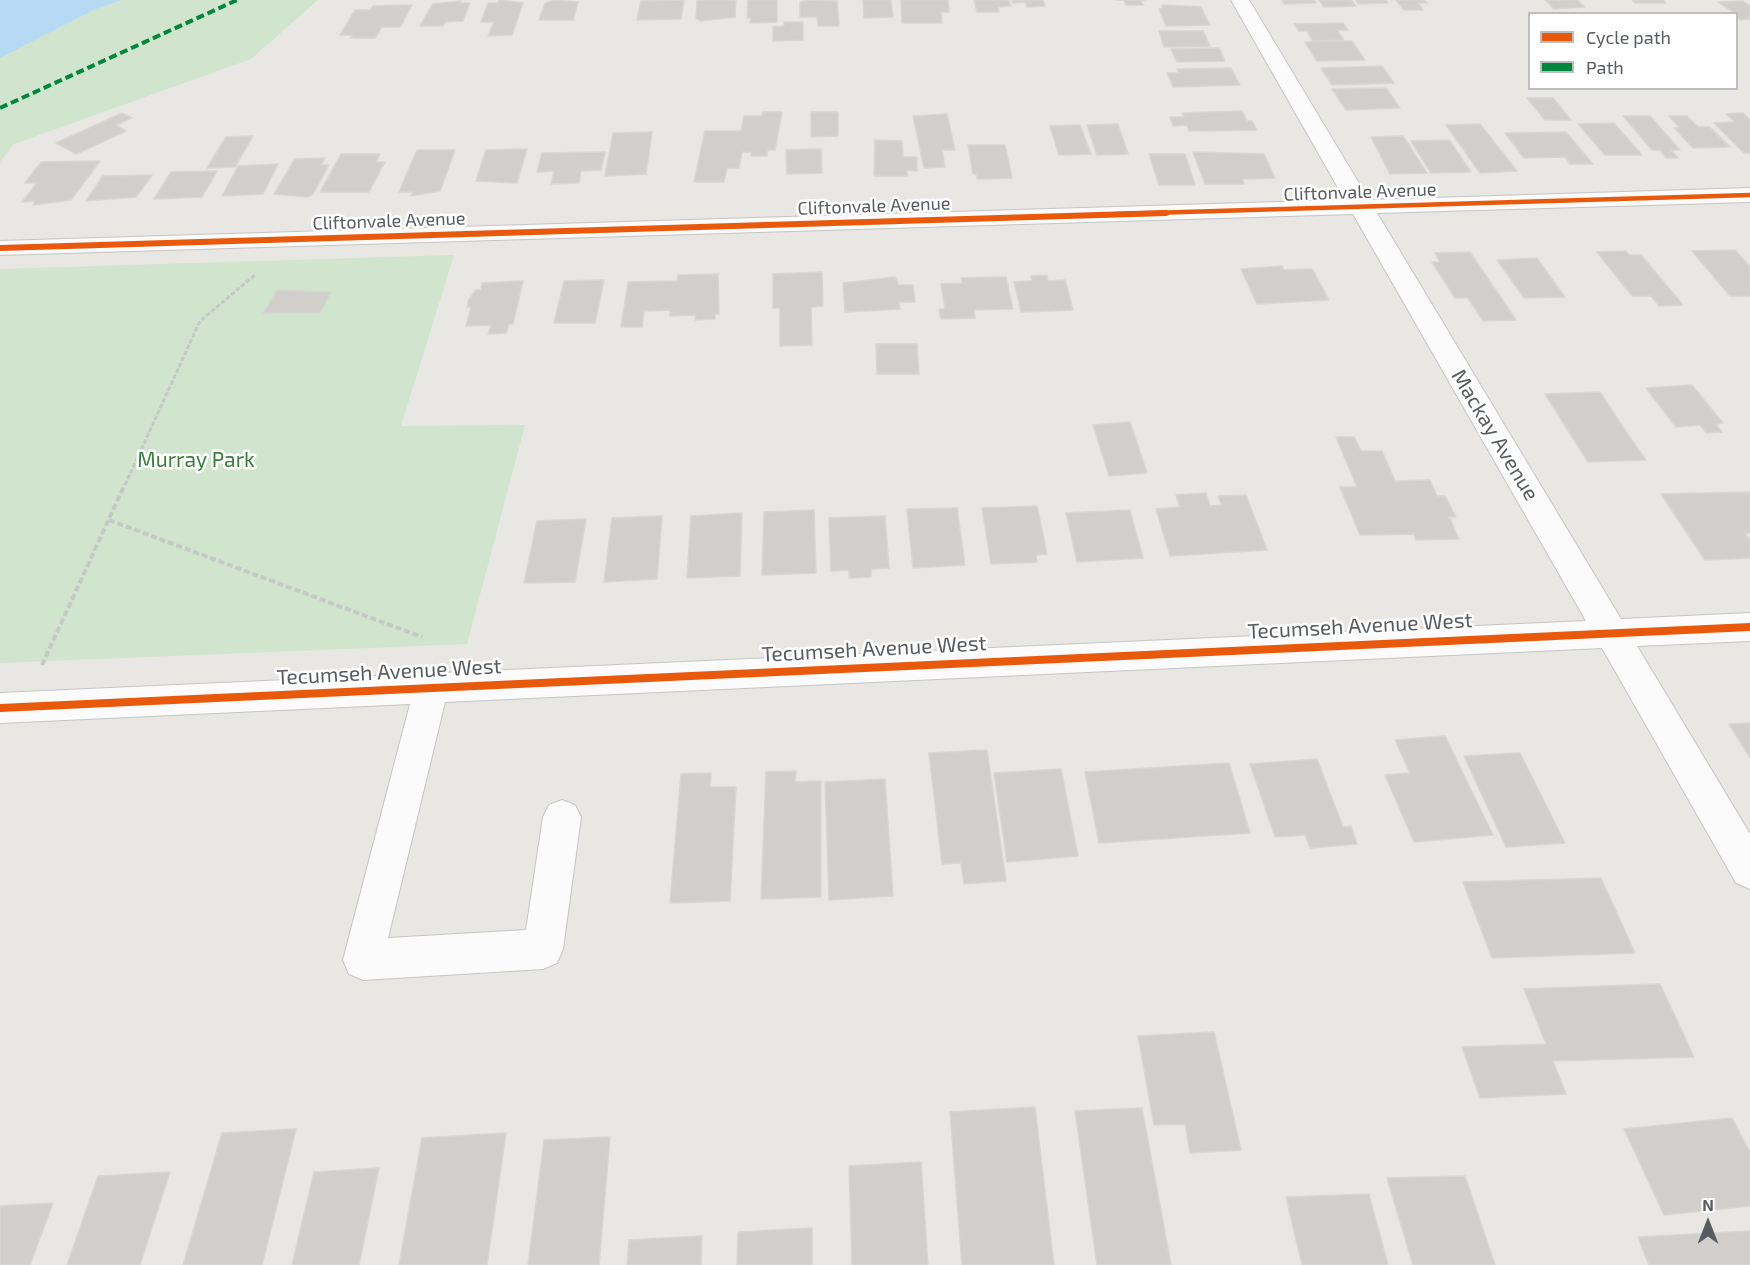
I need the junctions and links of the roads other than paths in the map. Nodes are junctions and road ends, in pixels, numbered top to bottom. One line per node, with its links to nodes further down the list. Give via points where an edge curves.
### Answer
1 (1240, 0): 3 (street, Mackay Avenue)
2 (1750, 195): 3 (street, Cliftonvale Avenue)
3 (1359, 207): 4 (street, Cliftonvale Avenue); 6 (street, Mackay Avenue)
4 (0, 248)
5 (1750, 627): 6 (street, Tecumseh Avenue West)
6 (1613, 633): 7 (street, Tecumseh Avenue West); 10 (street, Mackay Avenue)
7 (431, 687): 8 (street, Tecumseh Avenue West); 9 (street, via 363,960 543,949)
8 (11, 707)
9 (562, 817)
10 (1750, 870)

